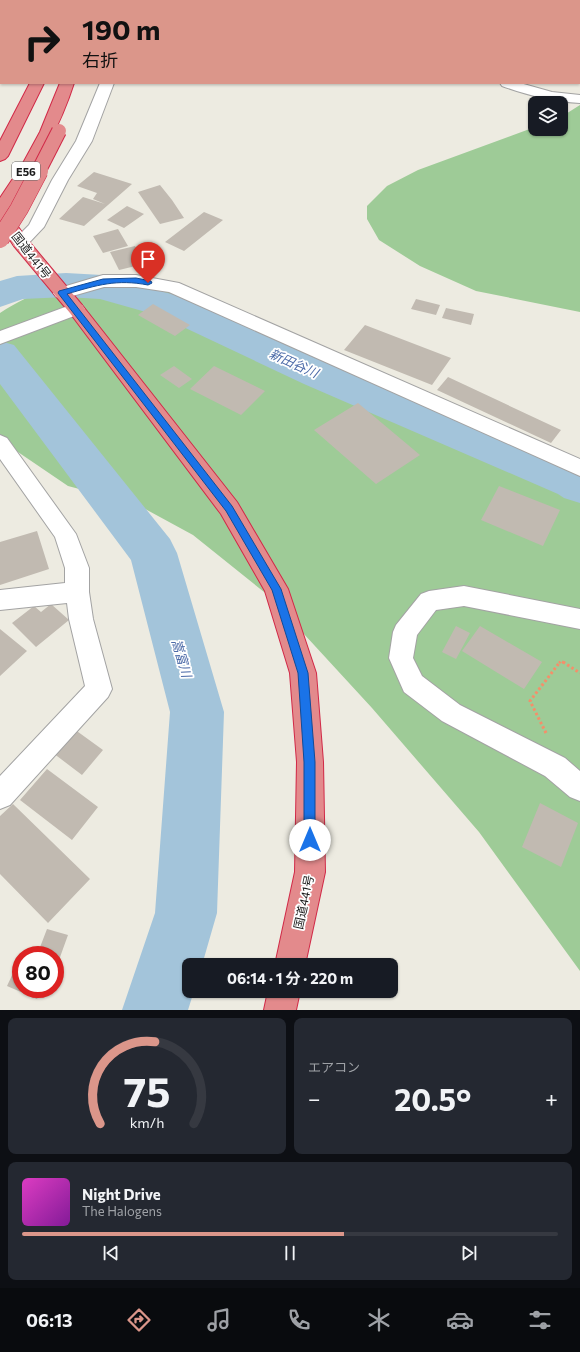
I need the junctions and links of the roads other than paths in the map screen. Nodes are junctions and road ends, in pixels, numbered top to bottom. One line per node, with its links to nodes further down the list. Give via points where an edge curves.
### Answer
1 (37, 84): 7 (highway, E56)
2 (67, 84): 6 (highway)
3 (107, 84): 10 (street, via 84,141 36,227)
4 (510, 84): 5 (street, via 542,94)
5 (580, 99)
6 (53, 131): 8 (highway, E56); 10 (highway, bridge, via 19,209)
7 (0, 156)
8 (0, 210)
9 (0, 213): 10 (highway, 国道441号)
10 (10, 241): 11 (highway, 国道441号)
11 (69, 301): 12 (street, via 44,321); 14 (street, via 103,281 136,281 173,287); 20 (highway, 国道441号, via 229,508 276,589 303,673 310,762 310,872)
12 (0, 338)
13 (0, 443): 15 (street, via 65,534 77,568)
14 (580, 468)
15 (77, 592): 16 (street); 19 (street, via 81,619 99,689)
16 (0, 600)
17 (580, 618): 18 (street, via 464,596 429,601 405,632 401,658 413,684 450,713 555,768)
18 (580, 788)
19 (0, 796)
20 (292, 958)
21 (283, 998): 22 (highway)
22 (280, 1010)

